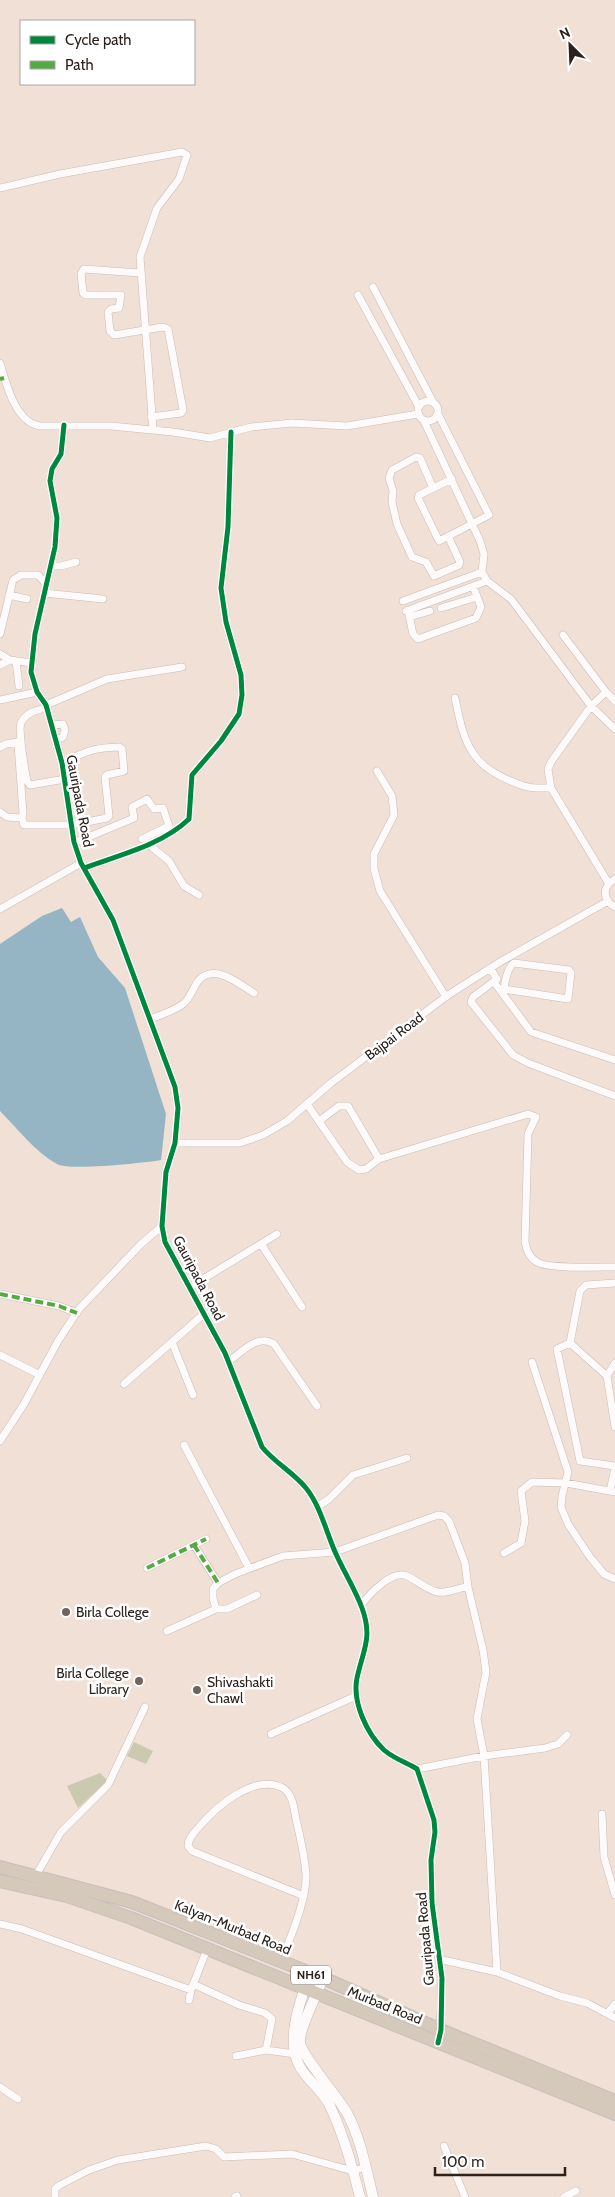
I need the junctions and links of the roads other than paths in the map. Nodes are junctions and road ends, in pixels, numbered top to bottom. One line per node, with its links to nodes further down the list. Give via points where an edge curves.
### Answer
1 (0, 188): 2 (street, via 182,152 187,155 179,179 157,208 149,228 140,257)
2 (140, 273): 5 (street); 5 (street, via 84,269 81,273 86,295 121,295 120,308 108,312 110,331 114,335)
3 (373, 287): 8 (street)
4 (358, 295): 9 (street)
5 (144, 331): 11 (street); 11 (street, via 168,329 183,410)
6 (0, 363): 7 (street)
7 (2, 379): 13 (street, via 19,411 31,423)
8 (433, 402): 9 (street, via 426,401); 10 (street, via 438,407)
9 (418, 410): 12 (street); 15 (street, via 348,426 292,423)
10 (438, 414): 12 (street, via 431,422); 18 (street, via 489,515)
11 (151, 417): 14 (street)
12 (424, 421): 16 (street)
13 (64, 425): 14 (street); 21 (street, Gauripada Road, via 61,454 52,469 50,481 57,518)
14 (153, 429): 15 (street, via 210,438)
15 (231, 432): 63 (street, via 228,527 221,588 226,622 242,675 239,714 192,775 189,819 180,828)
16 (452, 479): 17 (street); 18 (street)
17 (433, 488): 19 (street, via 418,498 436,538 439,541); 19 (street, via 420,458 416,457 392,470 389,478 394,491 392,502 397,524 412,557 426,562 434,576 459,565)
18 (472, 524): 19 (street); 22 (street, via 484,554)
19 (448, 536)
20 (76, 562): 21 (street)
21 (54, 568): 24 (street, Gauripada Road)
22 (482, 572): 23 (street); 25 (street)
23 (487, 581): 26 (street); 51 (street, via 511,599)
24 (46, 584): 27 (street, Gauripada Road); 28 (street, via 38,575 21,576 12,582)
25 (445, 585): 29 (street); 33 (street)
26 (473, 586): 29 (street); 30 (street)
27 (44, 593): 32 (street); 41 (street, Gauripada Road)
28 (9, 595): 31 (street); 37 (street)
29 (448, 595): 36 (street)
30 (477, 597): 34 (street); 36 (street, via 481,607 476,618 418,639 413,634)
31 (28, 599)
32 (103, 599)
33 (403, 601)
34 (441, 608)
35 (430, 612): 36 (street)
36 (408, 613)
37 (0, 634)
38 (563, 635): 46 (street)
39 (0, 654): 40 (street)
40 (13, 660): 41 (street); 42 (street); 44 (street)
41 (32, 663): 45 (street, Gauripada Road, via 31,672)
42 (0, 665)
43 (182, 667): 50 (street, via 107,679)
44 (19, 686)
45 (37, 692): 48 (street); 50 (street, Gauripada Road)
46 (606, 692): 49 (street); 51 (street)
47 (455, 698): 59 (street, via 463,732 472,752 483,764 525,787)
48 (0, 700)
49 (615, 701)
50 (47, 706): 52 (street, Gauripada Road); 58 (street, via 27,715 21,725 27,781 30,785)
51 (591, 706): 53 (street); 59 (street, via 551,762 548,769)
52 (52, 725): 54 (street, Gauripada Road); 54 (street, via 64,724 66,730 63,737)
53 (615, 729)
54 (56, 740): 56 (street, Gauripada Road)
55 (0, 748): 61 (street, via 6,744 18,744)
56 (62, 764): 58 (street, Gauripada Road); 62 (street, via 87,750 122,749 124,771 105,777 109,816)
57 (377, 771): 75 (street, via 392,796 394,815 374,854 380,891)
58 (64, 779): 62 (street, Gauripada Road)
59 (551, 788): 66 (street)
60 (0, 812): 61 (street, via 7,817)
61 (22, 818): 62 (street, via 24,825)
62 (71, 825): 64 (street, Gauripada Road)
63 (145, 842): 64 (street, via 169,826 163,808 154,808 147,799 132,807 134,818); 65 (street); 67 (street, via 169,861 184,886)
64 (74, 844): 65 (street, Gauripada Road)
65 (82, 866): 70 (street); 76 (street, Gauripada Road, via 113,920)
66 (612, 882): 68 (street, via 605,892)
67 (199, 895)
68 (608, 902): 69 (street); 71 (street, Bajpai Road)
69 (615, 907)
70 (0, 909)
71 (490, 968): 72 (street, via 497,980); 75 (street, Bajpai Road)
72 (494, 982): 73 (street); 78 (street, via 473,997 472,1002 513,1055)
73 (503, 991): 73 (street, via 509,967 514,963 569,970 571,973 568,1000); 77 (street, via 531,1032)
74 (254, 994): 76 (street, via 216,973 206,975 183,1004)
75 (446, 997): 79 (street, Bajpai Road)
76 (150, 1019): 81 (street, Gauripada Road, via 175,1087 178,1108)
77 (615, 1060)
78 (615, 1096)
79 (307, 1104): 80 (street); 81 (street, Bajpai Road, via 263,1135 240,1144)
80 (318, 1121): 82 (street, via 347,1162 359,1170); 82 (street, via 339,1106 348,1106)
81 (175, 1143): 83 (street, Gauripada Road, via 166,1172)
82 (380, 1159): 86 (street, via 528,1114 536,1117 528,1134 525,1242 528,1254 538,1263 549,1266)
83 (162, 1226): 88 (street, Gauripada Road, via 165,1242); 91 (street)
84 (277, 1234): 85 (street)
85 (261, 1244): 88 (street); 90 (street)
86 (615, 1267)
87 (615, 1283): 94 (street, via 586,1285 580,1291)
88 (190, 1287): 92 (street, Gauripada Road)
89 (0, 1294): 91 (street)
90 (302, 1307)
91 (77, 1313): 99 (street)
92 (205, 1313): 93 (street); 96 (street, Gauripada Road)
93 (172, 1342): 101 (street); 102 (street)
94 (570, 1344): 100 (street); 108 (street, via 557,1349 580,1460)
95 (0, 1355): 99 (street)
96 (228, 1362): 103 (street, via 257,1341 268,1340); 111 (street, Gauripada Road, via 262,1447 271,1459 298,1479)
97 (532, 1362): 109 (street, via 568,1472)
98 (615, 1363): 100 (street)
99 (40, 1375): 105 (street)
100 (607, 1376): 104 (street)
101 (124, 1384)
102 (193, 1396)
103 (317, 1406)
104 (615, 1427)
105 (0, 1441)
106 (184, 1445): 117 (street)
107 (406, 1458): 111 (street, via 353,1476)
108 (615, 1467): 110 (street)
109 (566, 1483): 110 (street); 115 (street, via 532,1482 525,1486 521,1491 525,1521 521,1543); 118 (street, via 561,1507 568,1524 604,1574)
110 (613, 1492)
111 (317, 1507): 114 (street, Gauripada Road)
112 (206, 1539): 113 (street)
113 (194, 1545): 116 (street); 119 (street)
114 (335, 1552): 117 (street, via 283,1556); 120 (street, via 429,1517 444,1516 455,1535); 122 (street, Gauripada Road)
115 (504, 1553)
116 (147, 1568)
117 (249, 1568): 119 (street)
118 (615, 1578)
119 (218, 1584): 123 (street, via 213,1589)
120 (468, 1587): 122 (street, via 435,1592 405,1575 396,1576 371,1591); 129 (street, via 484,1650 486,1672 477,1719)
121 (257, 1595): 123 (street, via 227,1609)
122 (361, 1606): 125 (street, Gauripada Road, via 367,1644 357,1679)
123 (216, 1609): 124 (street)
124 (167, 1630)
125 (356, 1696): 127 (street); 130 (street, Gauripada Road, via 373,1737 385,1750)
126 (145, 1707): 134 (street, via 108,1785 61,1832)
127 (271, 1734)
128 (567, 1735): 129 (street, via 552,1746)
129 (484, 1756): 130 (street); 141 (street)
130 (417, 1769): 139 (street, Gauripada Road, via 436,1832 430,1860)
131 (602, 1814): 135 (street, via 604,1857)
132 (0, 1867): 134 (highway, Kalyan-Murbad Road / NH61)
133 (0, 1881): 134 (highway, Murbad Road / NH61)
134 (34, 1882): 138 (highway, Murbad Road / NH61); 140 (highway, Kalyan-Murbad Road / NH61, via 132,1902)
135 (615, 1895)
136 (304, 1896): 136 (street, via 192,1851 188,1846 189,1839 230,1797 261,1786 282,1788 292,1800 299,1834 306,1876); 140 (street)
137 (0, 1924): 144 (street)
138 (207, 1949): 144 (street); 145 (highway, Murbad Road / NH61)
139 (438, 1959): 141 (street); 151 (street, Gauripada Road, via 442,1978)
140 (280, 1963): 142 (highway, Kalyan-Murbad Road / NH61)
141 (497, 1972): 149 (street, via 560,1996 587,2002)
142 (310, 1974): 143 (highway, Kalyan-Murbad Road / NH61); 145 (main road)
143 (323, 1978): 146 (main road); 151 (highway, Kalyan-Murbad Road / NH61)
144 (192, 1987): 147 (street); 152 (street, via 266,2013 272,2019)
145 (304, 1989): 146 (highway, Murbad Road / NH61); 153 (main road, via 297,2017)
146 (318, 1994): 151 (highway, Murbad Road / NH61); 155 (main road, via 300,2042 303,2052)
147 (189, 2000)
148 (615, 2004): 149 (street)
149 (608, 2013): 150 (street)
150 (615, 2018)
151 (439, 2036): 159 (highway, Kalyan-Murbad Road / NH61); 160 (highway, Murbad Road / NH61)
152 (266, 2050): 153 (street); 154 (street)
153 (295, 2054): 157 (main road, via 300,2067)
154 (236, 2056)
155 (326, 2081): 157 (main road); 162 (main road, via 348,2114)
156 (0, 2087): 158 (street)
157 (317, 2088): 163 (main road, via 329,2104)
158 (18, 2099)
159 (615, 2101)
160 (615, 2114)
161 (444, 2146): 168 (street)
162 (366, 2167): 163 (street); 167 (main road)
163 (354, 2170): 165 (street, via 292,2154 224,2157 216,2149 206,2146 102,2165 55,2189); 166 (main road)
164 (576, 2191): 169 (street)
165 (55, 2197)
166 (360, 2197)
167 (374, 2197)
168 (465, 2197)
169 (564, 2197)

